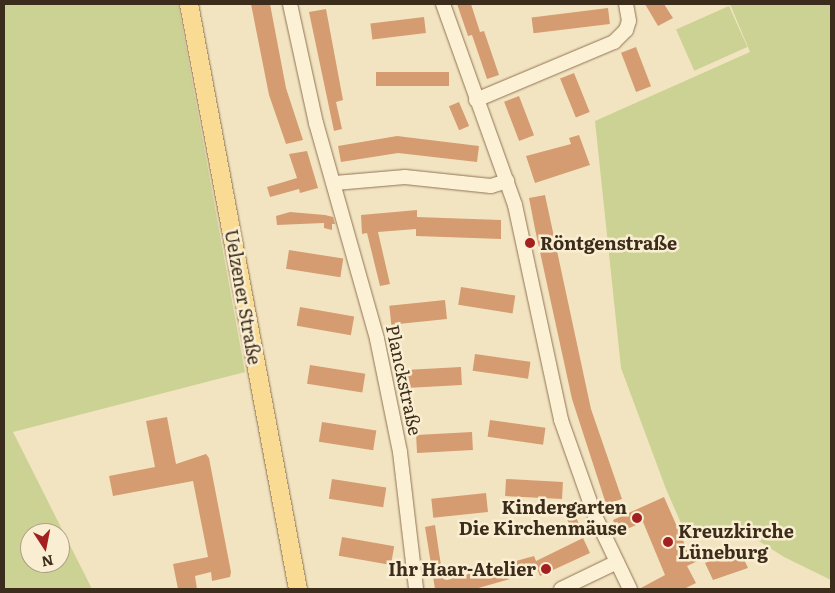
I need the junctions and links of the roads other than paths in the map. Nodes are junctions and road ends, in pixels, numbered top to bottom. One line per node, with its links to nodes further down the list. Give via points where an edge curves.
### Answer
1 (188, 4): 9 (main road, Uelzener Straße)
2 (290, 4): 7 (street, Planckstraße, via 312,109)
3 (443, 4): 5 (street)
4 (626, 4): 5 (street, via 629,21 622,36 614,42)
5 (476, 100): 6 (street)
6 (507, 181): 7 (street, via 490,186 405,177); 8 (street, via 561,420 595,516)
7 (335, 183): 10 (street, Planckstraße, via 383,365 400,452)
8 (617, 562): 11 (street); 12 (street)
9 (298, 589)
10 (416, 589)
11 (561, 589)
12 (630, 589)

